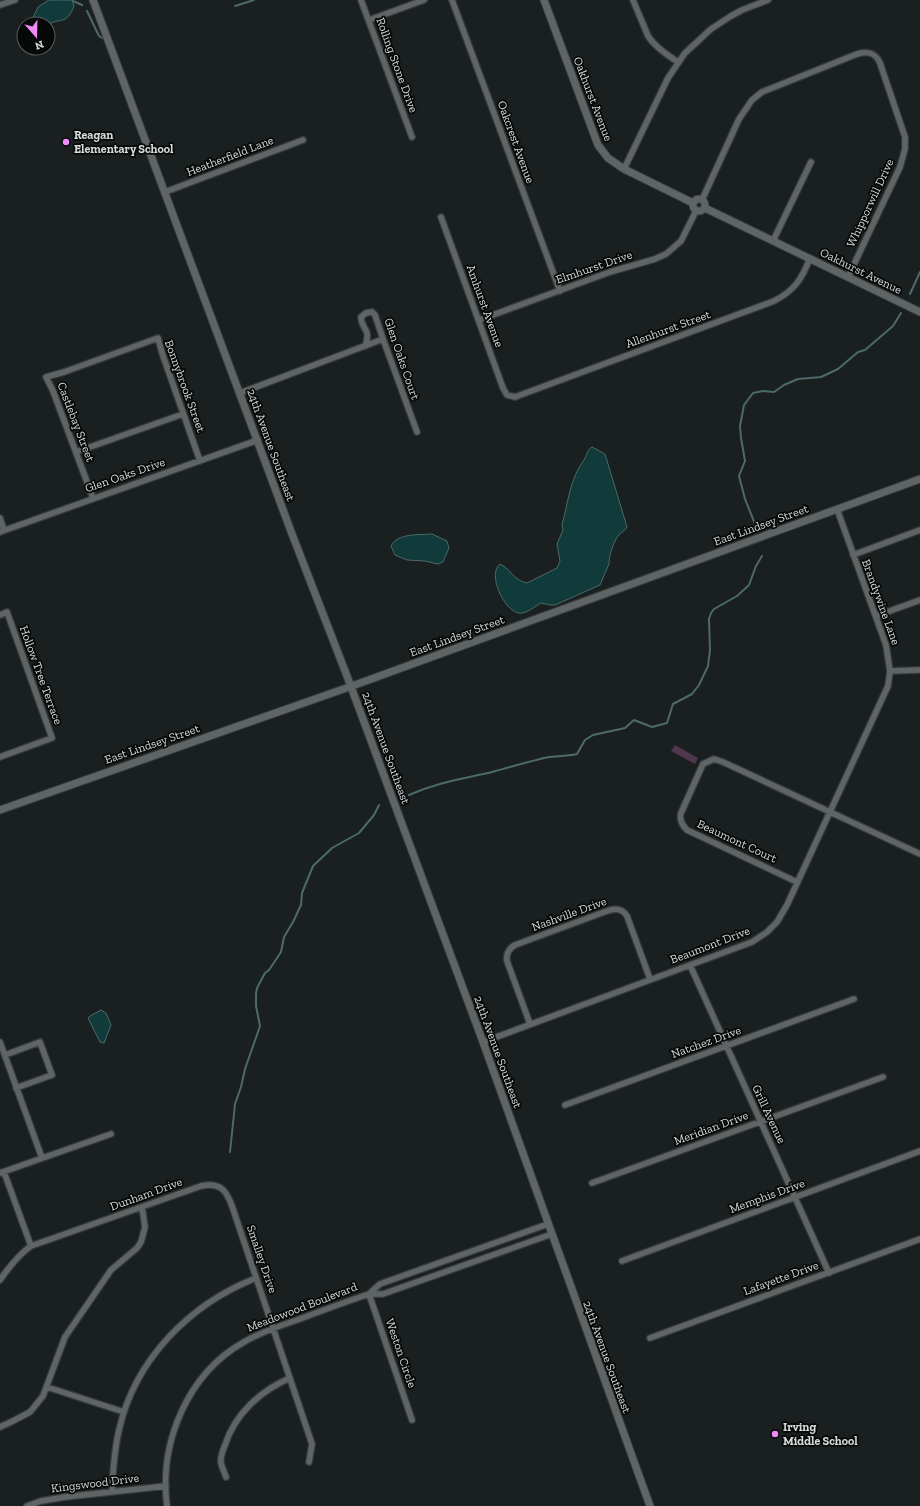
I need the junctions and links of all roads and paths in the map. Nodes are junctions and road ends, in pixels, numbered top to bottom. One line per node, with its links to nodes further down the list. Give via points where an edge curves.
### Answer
1 (14, 0): 9 (street)
2 (93, 0): 16 (street, 24th Avenue Southeast)
3 (361, 0): 10 (street, Rolling Stone Drive)
4 (424, 0): 10 (street)
5 (452, 0): 25 (street, Oakcrest Avenue)
6 (544, 0): 15 (street, Oakhurst Avenue, via 597,141 608,158)
7 (633, 0): 11 (street, via 651,41)
8 (768, 0): 11 (street, via 719,23)
9 (0, 5)
10 (369, 20): 12 (street, Rolling Stone Drive)
11 (678, 62): 15 (street)
12 (412, 137)
13 (303, 140): 16 (street, Heatherfield Lane)
14 (811, 162): 22 (street)
15 (624, 169): 18 (street, Oakhurst Avenue)
16 (165, 192): 31 (street, 24th Avenue Southeast)
17 (702, 200): 18 (street, via 697,199); 19 (street); 24 (street, Whipporwill Drive, via 739,119 757,95 857,54 867,52 875,56 880,62 904,132 905,149 900,167)
18 (694, 203): 20 (street)
19 (705, 208): 20 (street); 22 (street, Oakhurst Avenue)
20 (696, 211): 25 (street, Elmhurst Drive, via 681,241 666,254)
21 (441, 217): 27 (street, Amhurst Avenue)
22 (773, 241): 23 (street, Oakhurst Avenue)
23 (810, 258): 24 (street, Oakhurst Avenue); 32 (street, Allenhurst Street, via 796,285 774,301)
24 (848, 277): 26 (street, Oakhurst Avenue)
25 (560, 291): 27 (street, Elmhurst Drive)
26 (918, 311)
27 (479, 320): 32 (street, Amhurst Avenue, via 503,388 507,395)
28 (382, 339): 29 (street); 29 (street, Glen Oaks Court, via 375,315 372,312 363,314 361,320 367,332); 34 (street, Glen Oaks Court)
29 (365, 346): 31 (street)
30 (46, 377): 33 (street, Bonnybrook Street, via 158,338); 36 (street, Castlebay Street)
31 (240, 393): 35 (street, 24th Avenue Southeast)
32 (515, 397)
33 (183, 414): 36 (street); 37 (street, Bonnybrook Street)
34 (417, 432)
35 (258, 440): 37 (street, Glen Oaks Drive); 50 (street, 24th Avenue Southeast)
36 (76, 452): 39 (street, Castlebay Street)
37 (200, 461): 39 (street, Glen Oaks Drive)
38 (920, 479): 40 (street, East Lindsey Street)
39 (93, 498): 43 (street, Glen Oaks Drive)
40 (837, 509): 44 (street, Brandywine Lane); 50 (street, East Lindsey Street)
41 (0, 518): 43 (street)
42 (920, 530): 44 (street)
43 (2, 531)
44 (853, 555): 47 (street, Brandywine Lane)
45 (920, 600): 47 (street)
46 (0, 615): 51 (street, Hollow Tree Terrace, via 7,612 52,738)
47 (876, 616): 49 (street, Brandywine Lane, via 888,652)
48 (920, 670): 49 (street)
49 (890, 671): 53 (street, Brandywine Lane, via 886,692)
50 (352, 686): 52 (street, East Lindsey Street); 61 (street, 24th Avenue Southeast)
51 (0, 757)
52 (0, 808)
53 (831, 812): 54 (street); 55 (street, Beaumont Drive); 55 (street, Beaumont Court, via 718,760 710,760 703,764 681,813 684,827)
54 (920, 854)
55 (797, 882): 56 (street, Beaumont Drive, via 781,916 767,932 752,942)
56 (690, 965): 57 (street, Beaumont Drive); 62 (street, Grill Avenue)
57 (650, 979): 59 (street, Beaumont Drive); 59 (street, Nashville Drive, via 625,912 619,909 611,909 515,945 507,953 507,961)
58 (854, 999): 62 (street, Natchez Drive)
59 (530, 1024): 61 (street, Beaumont Drive)
60 (0, 1042): 63 (street)
61 (483, 1042): 76 (street, 24th Avenue Southeast)
62 (726, 1046): 66 (street, Natchez Drive); 67 (street, Grill Avenue)
63 (5, 1055): 65 (street); 65 (street, via 40,1042 52,1075)
64 (883, 1077): 67 (street, Meridian Drive)
65 (16, 1088): 70 (street)
66 (565, 1105)
67 (760, 1122): 72 (street, Meridian Drive); 74 (street, Grill Avenue)
68 (111, 1134): 70 (street)
69 (920, 1151): 74 (street, Memphis Drive)
70 (42, 1158): 71 (street)
71 (2, 1173): 79 (street)
72 (592, 1183)
73 (215, 1185): 75 (street, Dunham Drive, via 201,1186); 82 (street, Smalley Drive, via 229,1198)
74 (795, 1197): 80 (street, Memphis Drive); 81 (street, Grill Avenue)
75 (142, 1207): 79 (street, Dunham Drive); 88 (street, via 145,1227 141,1242 111,1270 65,1337)
76 (548, 1224): 77 (street, 24th Avenue Southeast); 84 (street, Meadowood Boulevard, via 380,1284)
77 (552, 1234): 84 (street, Meadowood Boulevard, via 383,1294); 98 (street, 24th Avenue Southeast)
78 (920, 1239): 81 (street, Lafayette Drive)
79 (31, 1246): 83 (street, via 12,1263)
80 (622, 1261)
81 (829, 1273): 86 (street, Lafayette Drive)
82 (256, 1278): 85 (street, Smalley Drive); 89 (street, via 206,1303 170,1335 142,1373)
83 (0, 1280)
84 (369, 1294): 85 (street, Meadowood Boulevard); 90 (street, Weston Circle)
85 (274, 1328): 87 (street, Smalley Drive); 94 (street, Meadowood Boulevard, via 236,1347 201,1379 174,1429 167,1455)
86 (650, 1338)
87 (290, 1378): 92 (street, Smalley Drive, via 312,1444); 93 (street, via 259,1396 246,1408 232,1428 222,1452 221,1462)
88 (47, 1386): 89 (street); 91 (street, via 30,1412)
89 (124, 1412): 95 (street, via 115,1450)
90 (412, 1420)
91 (0, 1427)
92 (309, 1462)
93 (226, 1477)
94 (166, 1486): 95 (street, Kingswood Drive); 97 (street, Meadowood Boulevard)
95 (112, 1491): 96 (street, Kingswood Drive, via 50,1499)
96 (27, 1506)
97 (168, 1506)
98 (650, 1506)

